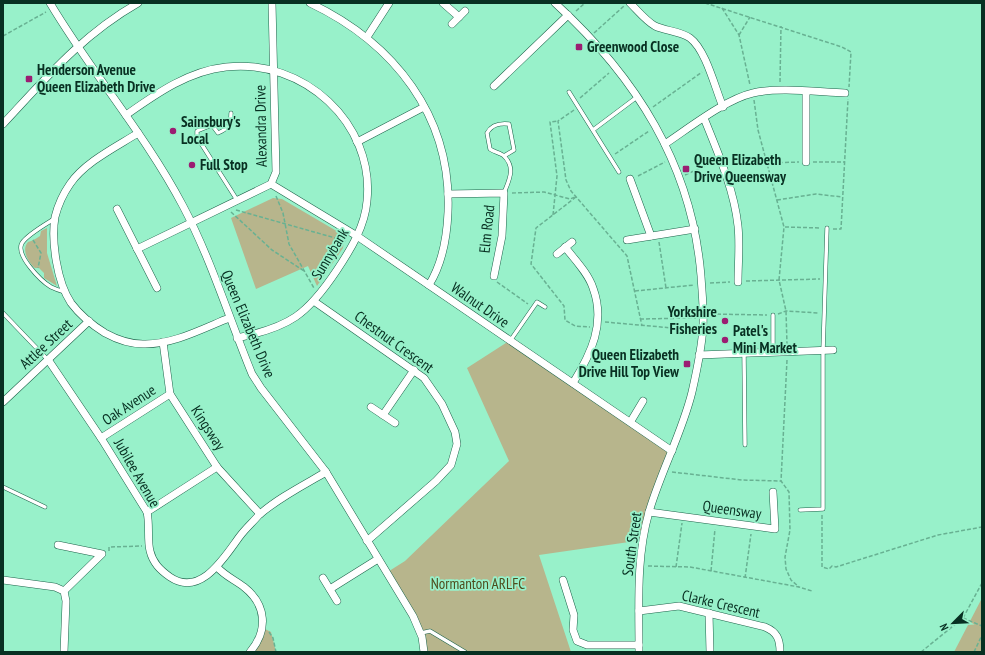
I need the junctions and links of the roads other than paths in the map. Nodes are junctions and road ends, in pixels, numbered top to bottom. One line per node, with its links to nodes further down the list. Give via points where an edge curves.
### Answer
1 (138, 3): 14 (street, via 116,15)
2 (272, 3): 15 (street, Alexandra Drive)
3 (310, 3): 13 (street, via 335,15)
4 (389, 3): 13 (street)
5 (444, 3): 11 (street)
6 (555, 3): 10 (street)
7 (629, 3): 22 (street, via 654,25 689,38 696,45)
8 (51, 5): 14 (street, Queen Elizabeth Drive)
9 (465, 11): 11 (street)
10 (569, 16): 16 (street); 20 (street, via 616,67)
11 (459, 17): 12 (street)
12 (452, 24)
13 (367, 37): 21 (street, via 400,70)
14 (78, 45): 24 (street, Queen Elizabeth Drive); 26 (street)
15 (274, 71): 24 (street, Sunnybank, via 248,66 202,72 166,88); 29 (street, Sunnybank, via 303,82 330,101 342,114); 35 (street, Alexandra Drive, via 276,172)
16 (494, 86)
17 (569, 92): 27 (lane)
18 (806, 92): 19 (street); 22 (street, via 752,93); 32 (street)
19 (845, 93)
20 (638, 96): 27 (lane); 30 (street)
21 (424, 107): 29 (street); 37 (street, via 440,144)
22 (723, 107): 25 (street)
23 (231, 113): 38 (lane, via 231,121 225,130 218,133 212,126 197,131 198,137)
24 (126, 116): 28 (street, Queen Elizabeth Drive)
25 (704, 118): 30 (street); 52 (street, via 721,158 738,226)
26 (3, 124)
27 (593, 130): 33 (lane)
28 (138, 133): 40 (street, via 80,173 63,196); 41 (street, Queen Elizabeth Drive)
29 (357, 142): 44 (street, Sunnybank, via 363,156 368,185 367,202)
30 (665, 144): 43 (street)
31 (504, 156): 31 (lane, via 490,149 486,133 500,123 509,124 514,150); 36 (lane, via 511,167 511,177)
32 (806, 162)
33 (620, 172)
34 (630, 179): 45 (street)
35 (271, 184): 38 (street, Alexandra Drive); 44 (street, Walnut Drive)
36 (504, 193): 37 (street, Elm Road); 51 (street, Elm Road, via 502,236)
37 (448, 194): 53 (street, via 444,242 435,275)
38 (237, 200): 41 (street, Alexandra Drive)
39 (118, 209): 49 (street)
40 (55, 218): 55 (street, via 56,257); 55 (lane, via 22,242 21,250 26,262 51,287)
41 (191, 222): 49 (street, Alexandra Drive); 60 (street, Queen Elizabeth Drive)
42 (827, 228): 66 (lane)
43 (695, 229): 45 (street); 69 (street, via 702,284 703,316)
44 (357, 236): 53 (street, Walnut Drive); 56 (street, Sunnybank)
45 (654, 236): 46 (street)
46 (627, 240)
47 (572, 242): 48 (street)
48 (565, 247): 50 (street); 72 (street, via 587,275 593,287 598,311 594,343)
49 (137, 249): 54 (street)
50 (557, 254)
51 (494, 276)
52 (738, 282)
53 (429, 285): 63 (street, Walnut Drive)
54 (157, 288)
55 (66, 293): 61 (street)
56 (317, 299): 62 (street, Sunnybank, via 292,320 280,326); 71 (street, Chestnut Crescent)
57 (544, 307): 63 (lane, via 537,302)
58 (3, 313): 70 (lane)
59 (773, 315): 68 (lane)
60 (229, 318): 62 (street, Queen Elizabeth Drive); 64 (street)
61 (89, 322): 64 (street, via 124,341 142,344); 70 (street, Attlee Street)
62 (237, 338): 84 (street, Queen Elizabeth Drive, via 252,374 261,388)
63 (509, 341): 72 (street, Walnut Drive)
64 (163, 342): 73 (street, Kingsway)
65 (833, 350): 66 (street)
66 (823, 351): 68 (street); 88 (lane, via 822,509)
67 (744, 354): 68 (street); 69 (street); 81 (lane)
68 (772, 354)
69 (699, 355): 82 (street, via 691,394)
70 (49, 361): 75 (street, Attlee Street); 80 (street, Jubilee Avenue)
71 (414, 370): 77 (street); 92 (street, Chestnut Crescent, via 428,383 442,404 455,432 455,454 444,474)
72 (573, 384): 78 (street, Walnut Drive)
73 (170, 394): 80 (street, Oak Avenue); 83 (street, Kingsway)
74 (643, 401): 78 (street)
75 (3, 402)
76 (370, 407): 77 (street)
77 (383, 416): 79 (street)
78 (631, 421): 82 (street, Walnut Drive)
79 (395, 423)
80 (101, 438): 89 (street, Jubilee Avenue)
81 (745, 446)
82 (672, 450): 90 (street, South Street)
83 (217, 467): 89 (street); 91 (street, Kingsway)
84 (326, 472): 91 (street, Jubilee Avenue); 92 (street, Queen Elizabeth Drive)
85 (3, 487): 87 (lane)
86 (773, 492): 90 (street, Queensway, via 775,529)
87 (44, 507)
88 (800, 510)
89 (147, 512): 95 (street, Jubilee Avenue, via 150,526 149,546 154,563 162,572 172,579 183,582 207,576)
90 (649, 512): 102 (street, South Street, via 640,566)
91 (260, 514): 95 (street, Jubilee Avenue, via 241,534)
92 (367, 541): 94 (street, Queen Elizabeth Drive)
93 (58, 545): 100 (street, via 102,554)
94 (378, 559): 99 (street); 104 (street, Queen Elizabeth Drive, via 414,616)
95 (217, 567): 107 (street, via 244,587 259,606 263,628)
96 (323, 578): 99 (street)
97 (3, 580): 100 (street, via 55,587)
98 (563, 580): 105 (street, South Street, via 574,615 573,630 576,640 587,645)
99 (330, 590): 101 (street)
100 (64, 591): 106 (street)
101 (336, 601)
102 (639, 611): 103 (street, Clarke Crescent, via 680,606); 105 (street, South Street)
103 (709, 613): 110 (street); 111 (street, Clarke Crescent, via 772,630 779,639)
104 (421, 633): 108 (street, Queen Elizabeth Drive); 109 (lane, via 430,631)
105 (639, 648)
106 (64, 652)
107 (250, 652)
108 (424, 652)
109 (465, 652)
110 (710, 652)
111 (780, 652)

